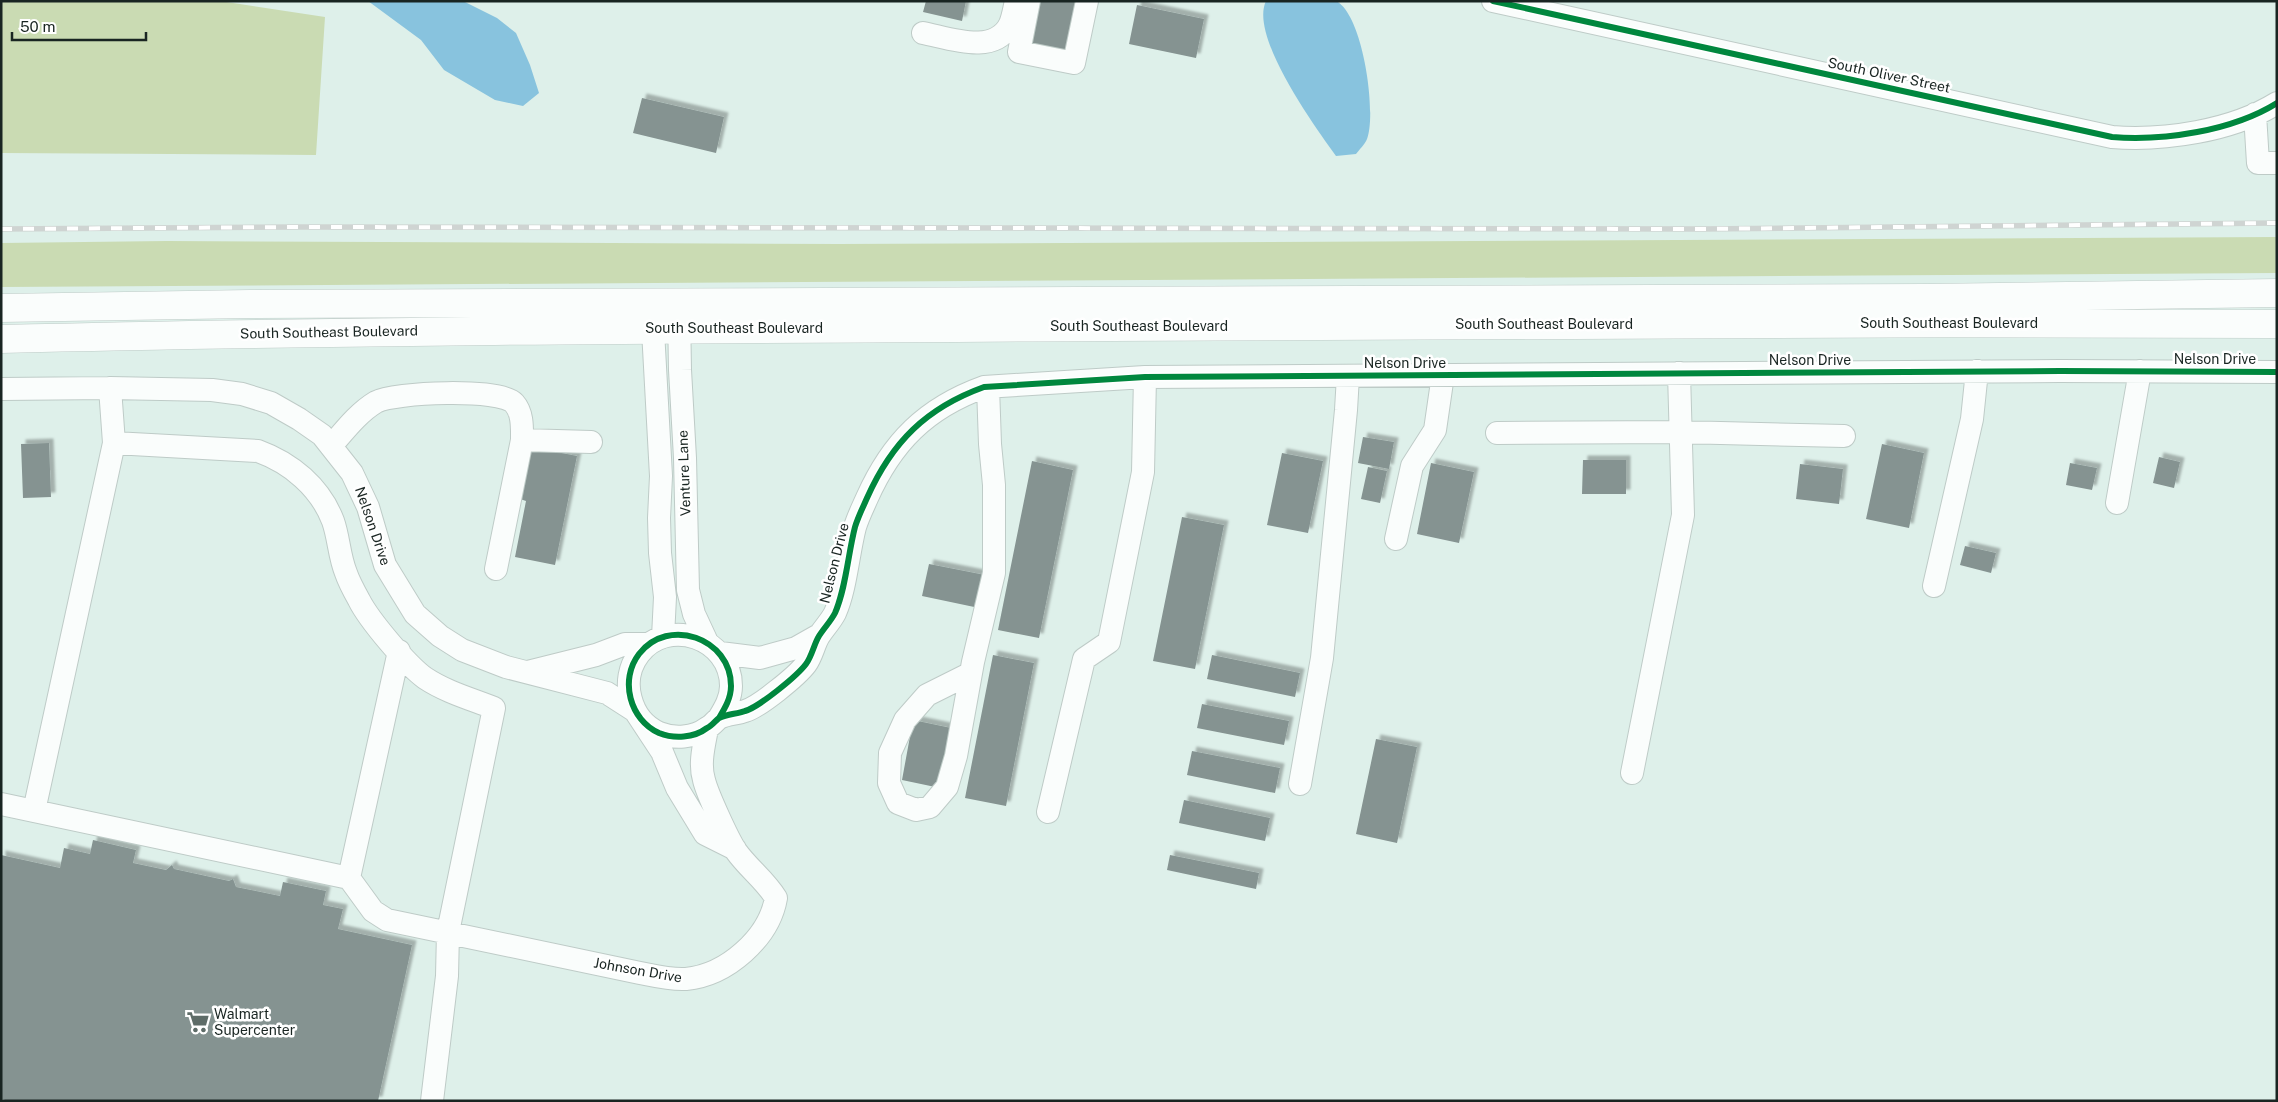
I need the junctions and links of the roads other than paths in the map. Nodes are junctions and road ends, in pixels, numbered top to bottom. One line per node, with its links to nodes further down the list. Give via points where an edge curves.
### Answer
1 (1016, 1): 5 (street, via 1009,26 1000,36 984,44)
2 (1030, 1): 3 (street, via 1019,52 1074,63)
3 (1087, 1)
4 (1493, 1): 7 (street, South Oliver Street, via 2112,137 2196,132)
5 (924, 33)
6 (2277, 104): 7 (street, South Oliver Street)
7 (2255, 114): 8 (street, via 2258,163)
8 (2277, 163)
9 (2277, 293): 10 (main road, South Southeast Boulevard, via 1928,298)
10 (679, 301): 12 (main road, South Southeast Boulevard); 14 (street, Venture Lane)
11 (1, 308): 12 (main road, South Southeast Boulevard, via 250,304)
12 (652, 314): 14 (main road, South Southeast Boulevard); 15 (main road, South Southeast Boulevard, via 234,333); 38 (street, Venture Lane, via 661,476 660,553 665,597)
13 (2277, 324): 14 (main road, South Southeast Boulevard, via 1923,322)
14 (679, 328): 39 (street, Venture Lane, via 688,590 694,614)
15 (1, 338)
16 (1977, 371): 17 (street, Nelson Drive); 19 (street, Nelson Drive); 36 (street, via 1972,419)
17 (2140, 371): 18 (street, Nelson Drive); 33 (street)
18 (2277, 372)
19 (1679, 373): 20 (street, Nelson Drive); 26 (street)
20 (1444, 375): 21 (street, Nelson Drive); 34 (street, via 1435,430 1412,466)
21 (1348, 376): 22 (street, Nelson Drive); 46 (street, via 1322,658)
22 (1145, 377): 23 (street, Nelson Drive); 49 (street, via 1143,472 1109,642 1084,659)
23 (988, 387): 37 (street, Nelson Drive, via 959,396 933,412 909,432 887,458 856,524 835,614); 42 (street, via 994,485 994,573)
24 (110, 388): 25 (street, Nelson Drive); 31 (street); 32 (street, Nelson Drive, via 203,389 242,394 271,403 311,427)
25 (1, 389)
26 (1680, 432): 27 (street); 28 (street); 45 (street, via 1683,515)
27 (1497, 433)
28 (1844, 436)
29 (522, 440): 30 (street); 32 (street, via 520,412 514,402 498,396 427,393 388,397 375,403); 35 (street)
30 (591, 442)
31 (114, 443): 40 (street, via 258,451 297,471 318,496 332,520 345,572 360,602); 48 (street)
32 (332, 445): 41 (street, Nelson Drive, via 361,489 385,566 415,614 462,650)
33 (2117, 503)
34 (1396, 539)
35 (496, 570)
36 (1934, 586)
37 (819, 636): 39 (street, Nelson Drive, via 796,648 760,658); 44 (street, Nelson Drive, via 806,663 784,685 747,711)
38 (656, 640): 39 (street, via 678,634 693,636); 41 (street, Nelson Drive, via 625,644 596,655); 43 (street, via 638,654 631,668 629,697)
39 (713, 648): 44 (street, via 728,669 731,686 728,703)
40 (399, 651): 51 (street); 52 (street, via 423,677 494,708)
41 (528, 672): 43 (street, Nelson Drive, via 608,693)
42 (971, 673): 42 (street, via 947,787 930,807 916,810 898,803 890,783 890,753 906,720 927,695)
43 (635, 711): 44 (street, via 645,724 659,733 675,737 692,736); 50 (street, via 662,752 678,788 705,834)
44 (713, 724): 50 (street, via 703,755 703,779)
45 (1632, 773)
46 (1300, 784)
47 (1, 804): 48 (street)
48 (34, 811): 51 (street)
49 (1048, 812)
50 (735, 849): 52 (street, Johnson Drive, via 769,886 776,898 774,911 750,947 706,974 675,979)
51 (349, 878): 52 (street, via 373,911 387,920)
52 (448, 932): 53 (street, via 448,976)
53 (432, 1101)

